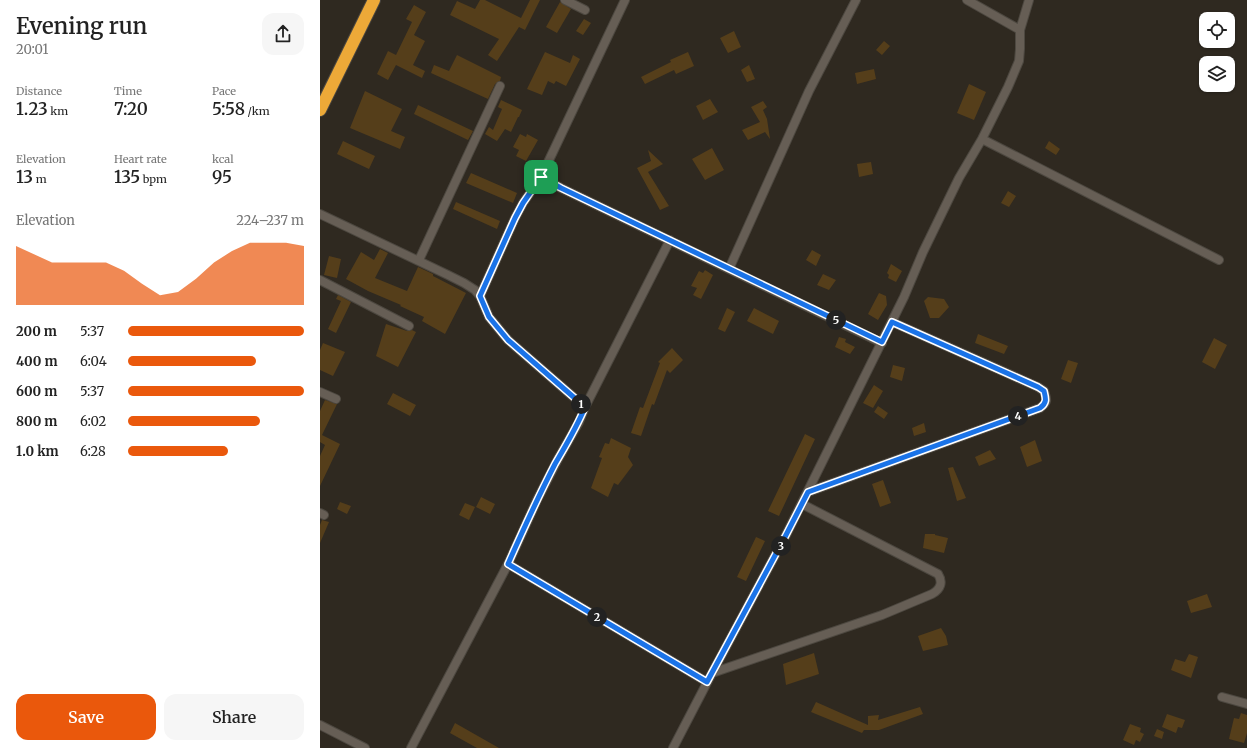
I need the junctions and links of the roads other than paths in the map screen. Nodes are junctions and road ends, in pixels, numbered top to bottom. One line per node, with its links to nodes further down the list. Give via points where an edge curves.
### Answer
1 (374, 0): 10 (highway)
2 (565, 0): 7 (street)
3 (625, 0): 12 (street)
4 (856, 0): 17 (street, via 809,91)
5 (967, 0): 8 (street)
6 (1030, 0): 8 (street)
7 (586, 10)
8 (1020, 30): 11 (street, via 1019,61)
9 (500, 86): 15 (street)
10 (320, 110)
11 (982, 139): 16 (street); 20 (street, via 959,178)
12 (541, 177): 14 (street); 19 (street, via 515,218)
13 (320, 214): 15 (street)
14 (670, 240): 17 (street); 25 (street)
15 (419, 260): 19 (street, via 464,283)
16 (1219, 260)
17 (729, 269): 22 (street)
18 (320, 280): 21 (street)
19 (480, 296): 25 (street, via 489,317 508,340)
20 (892, 322): 22 (street); 26 (street, via 1038,387 1044,391 1045,404 1040,408)
21 (409, 326)
22 (882, 342): 26 (street)
23 (320, 392): 24 (street)
24 (336, 399)
25 (585, 407): 28 (street, via 537,500)
26 (808, 492): 27 (street)
27 (802, 504): 29 (street); 29 (street, via 938,574 941,579 940,588 937,592 882,615)
28 (508, 564): 30 (street); 35 (street)
29 (712, 673): 30 (street)
30 (707, 682): 36 (street)
31 (1222, 697): 32 (street)
32 (1247, 704)
33 (320, 725): 34 (street)
34 (365, 748)
35 (412, 748)
36 (674, 748)

